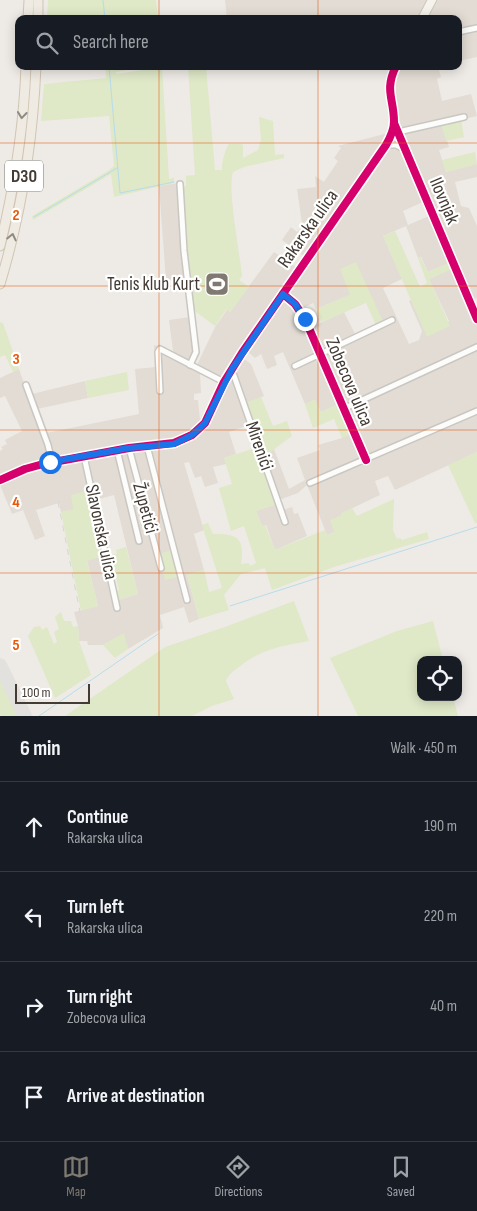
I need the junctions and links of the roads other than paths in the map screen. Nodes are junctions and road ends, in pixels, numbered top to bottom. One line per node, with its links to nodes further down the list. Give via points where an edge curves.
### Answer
1 (29, 0): 4 (main road)
2 (38, 0): 5 (main road)
3 (432, 0): 6 (main road)
4 (28, 15)
5 (38, 15)
6 (424, 15)
7 (477, 28): 8 (street)
8 (462, 31)
9 (26, 70): 18 (main road, D30, one-way to 18, via 14,176)
10 (36, 70): 19 (main road, D30, one-way to 10, via 21,194)
11 (395, 70): 13 (main road, Rakarska ulica, via 389,87)
12 (464, 117): 14 (street)
13 (394, 122): 14 (street, Ilovnjak); 15 (main road, Rakarska ulica)
14 (398, 132): 16 (street, Ilovnjak)
15 (386, 145): 16 (street); 20 (main road, Rakarska ulica)
16 (404, 149): 21 (street, Ilovnjak)
17 (180, 184): 25 (street, via 196,352)
18 (0, 246)
19 (0, 284)
20 (283, 294): 24 (street, Zobecova ulica, via 302,315); 27 (main road, Rakarska ulica)
21 (477, 318)
22 (392, 320): 24 (street)
23 (477, 347): 31 (street)
24 (319, 354): 26 (street); 31 (street, Zobecova ulica)
25 (190, 365): 28 (street); 30 (street, via 158,350)
26 (295, 366)
27 (232, 369): 28 (main road, Rakarska ulica); 41 (street, Mirenići)
28 (224, 382): 33 (main road, Rakarska ulica, via 210,415 199,430 174,444)
29 (26, 385): 38 (street)
30 (160, 391)
31 (343, 409): 37 (street, Zobecova ulica)
32 (477, 412): 37 (street)
33 (147, 446): 34 (main road, Rakarska ulica); 44 (street)
34 (129, 448): 35 (main road, Rakarska ulica); 43 (street, Župetići)
35 (117, 450): 36 (main road, Rakarska ulica); 42 (street)
36 (84, 456): 38 (main road, Rakarska ulica); 45 (street, Slavonska ulica)
37 (366, 460): 40 (street)
38 (52, 462): 39 (main road, Rakarska ulica)
39 (0, 480)
40 (310, 483)
41 (285, 522)
42 (139, 541)
43 (161, 568)
44 (187, 600)
45 (118, 608)

